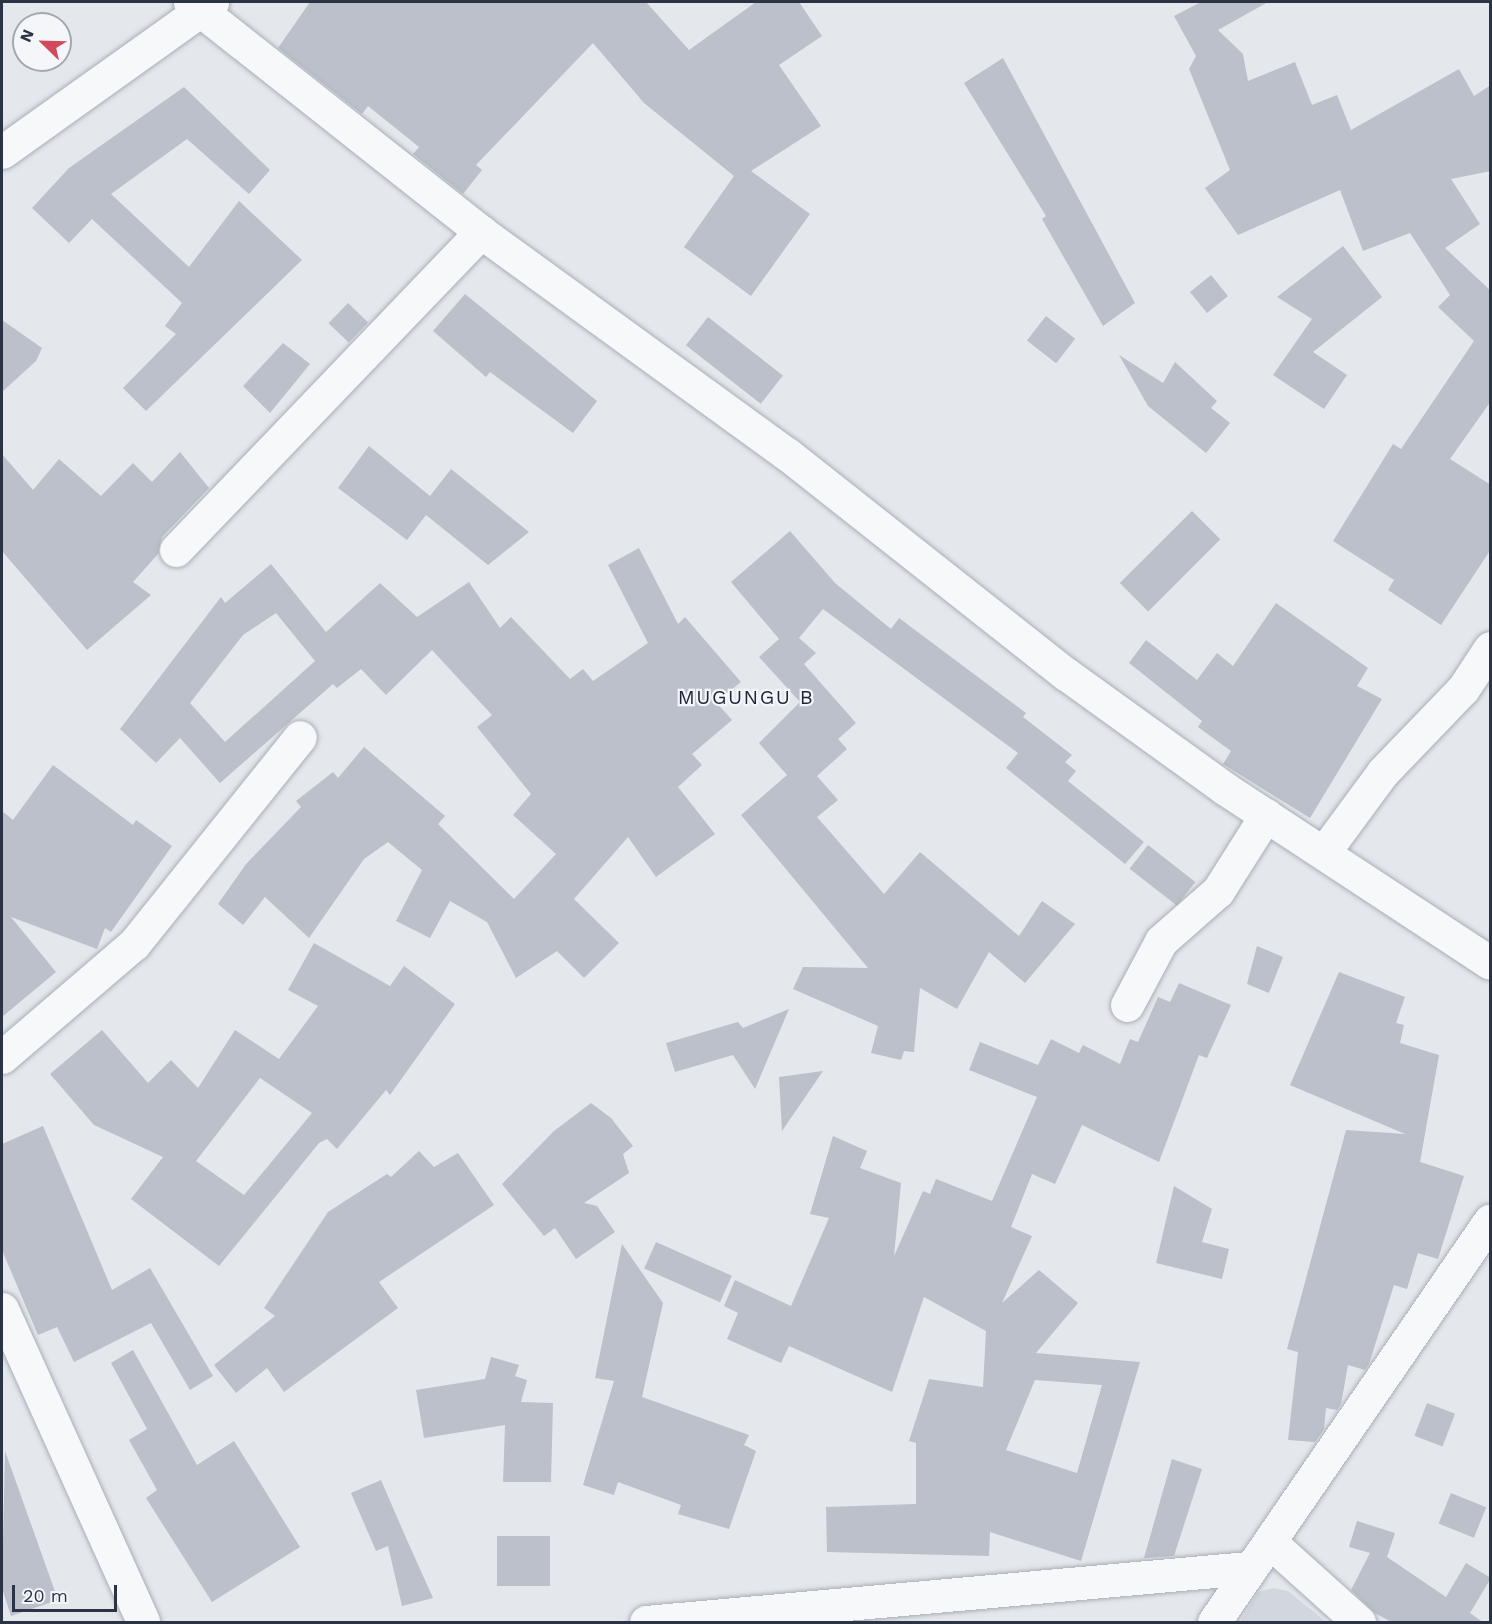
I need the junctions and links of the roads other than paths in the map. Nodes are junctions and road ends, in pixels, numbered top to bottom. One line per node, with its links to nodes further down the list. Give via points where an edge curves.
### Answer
1 (201, 4): 2 (street); 3 (street)
2 (2, 152)
3 (481, 232): 4 (street); 7 (street, via 787,454 1066,674)
4 (176, 550)
5 (1491, 648): 8 (street, via 1463,689 1383,771)
6 (300, 737): 11 (street, via 134,944)
7 (1266, 815): 8 (street); 10 (street, via 1218,891 1161,941)
8 (1324, 852): 9 (street)
9 (1491, 963)
10 (1127, 1005)
11 (2, 1057)
12 (1491, 1221): 14 (street)
13 (2, 1309): 16 (street)
14 (1270, 1542): 15 (street); 19 (street)
15 (1247, 1568): 17 (street); 18 (street)
16 (143, 1623)
17 (646, 1623)
18 (1214, 1623)
19 (1359, 1623)

